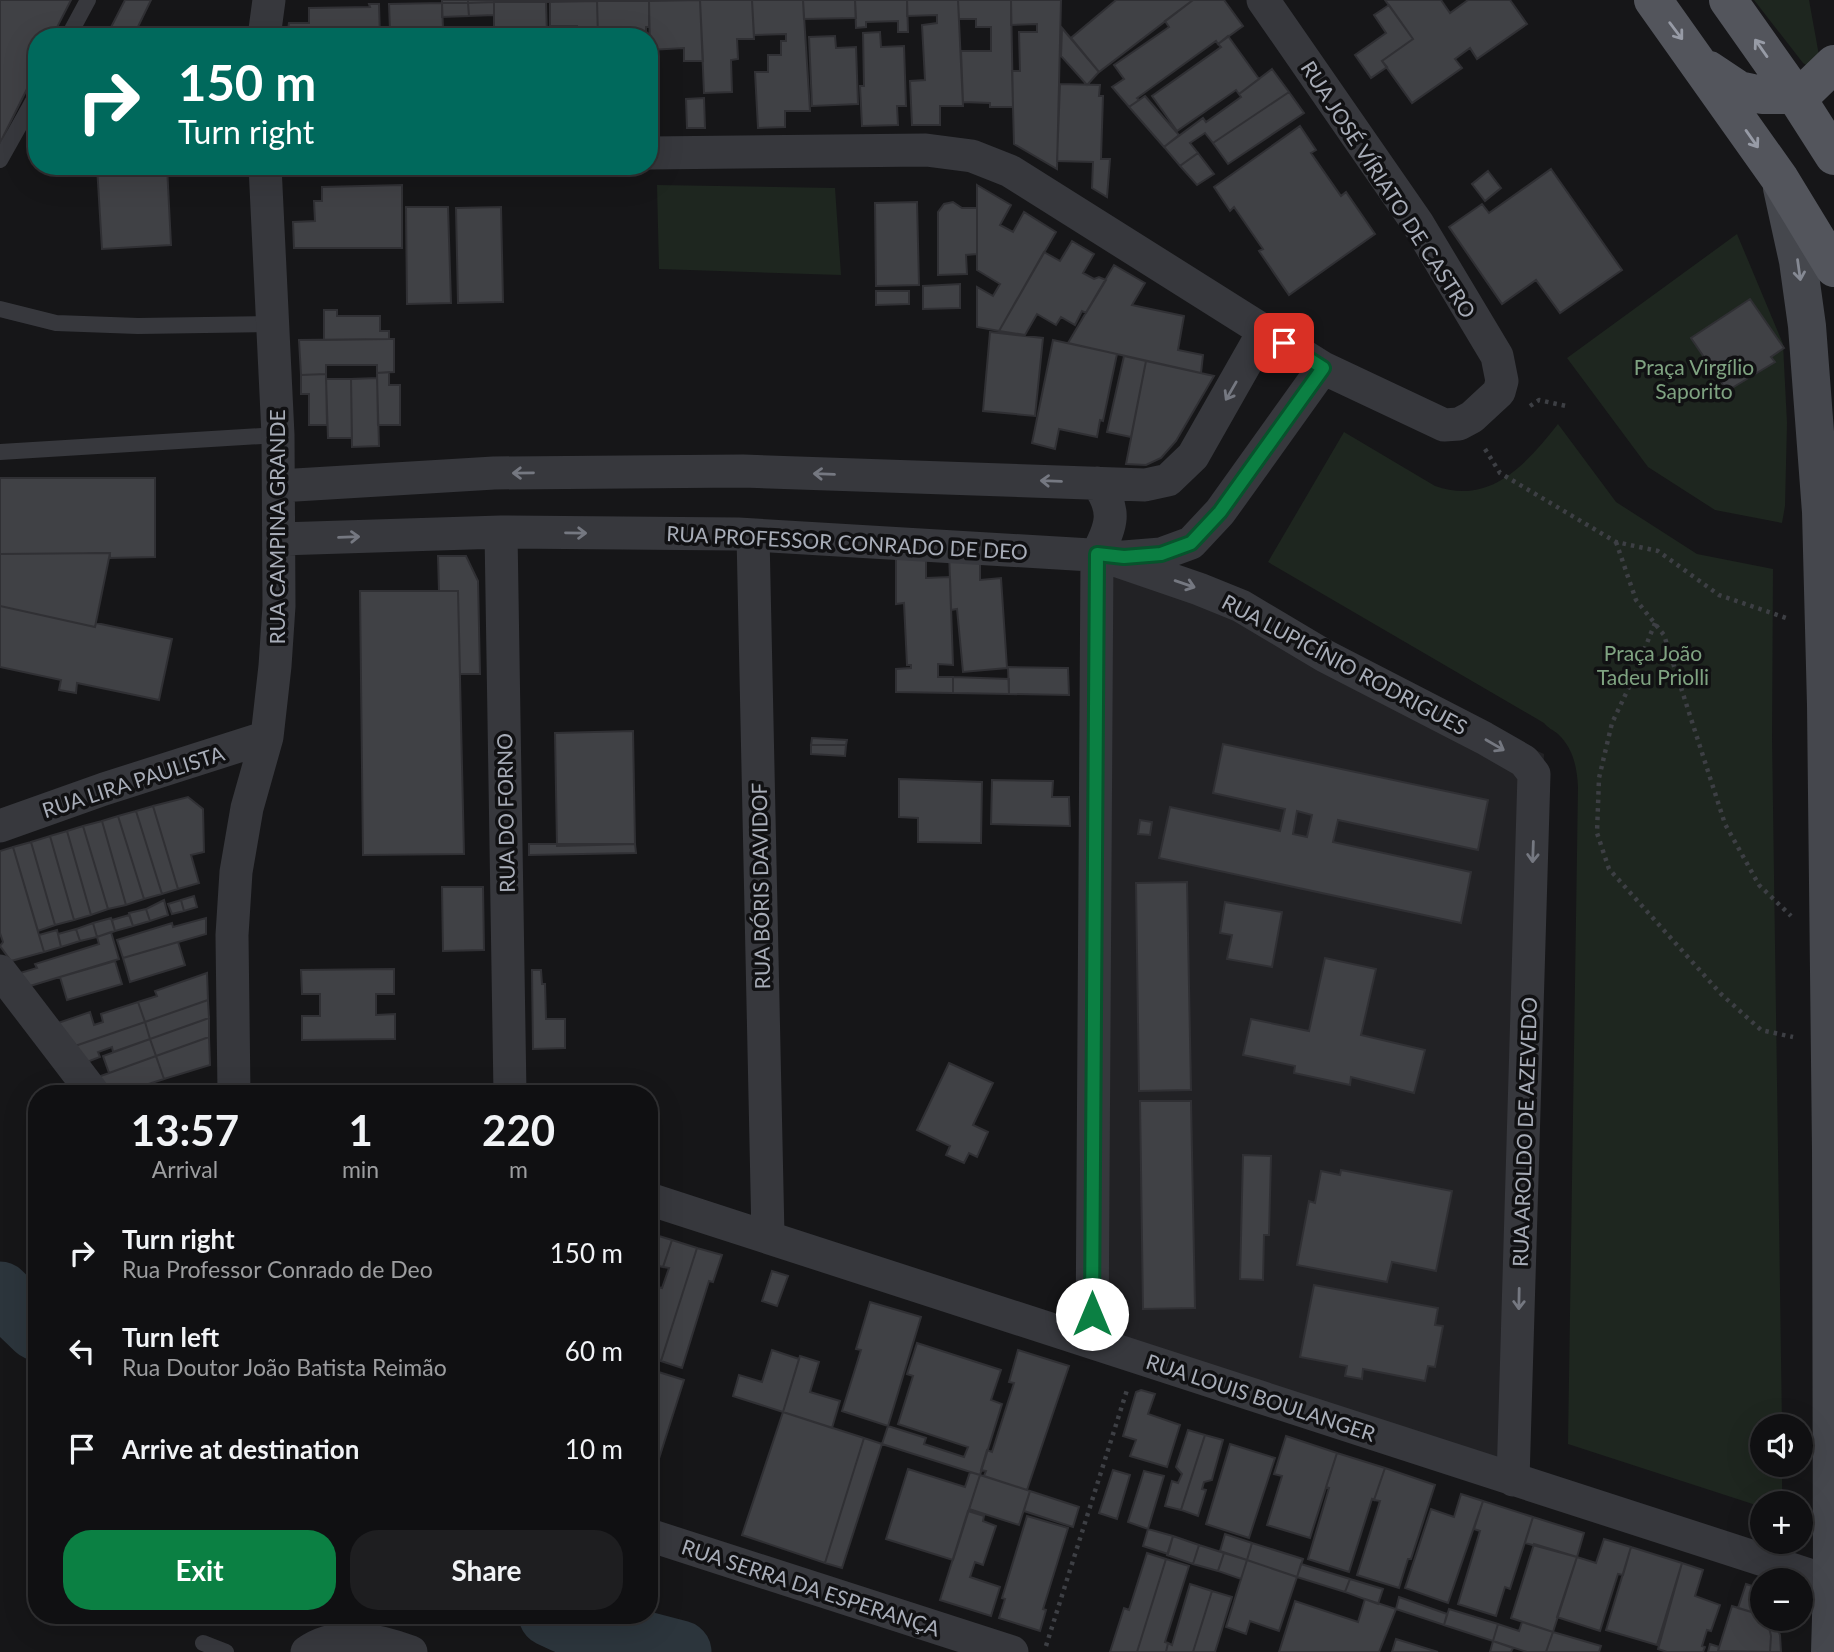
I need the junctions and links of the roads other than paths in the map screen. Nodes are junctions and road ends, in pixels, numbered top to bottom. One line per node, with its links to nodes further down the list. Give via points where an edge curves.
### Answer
1 (88, 0): 6 (lane)
2 (269, 0): 7 (street)
3 (1264, 0): 21 (street, RUA JOSÉ VÍRIATO DE CASTRO, via 1418,224 1497,356 1502,381 1499,392 1472,417 1444,425)
4 (1653, 0): 8 (main road, one-way to 8)
5 (1728, 0): 10 (main road, one-way to 5)
6 (73, 28)
7 (265, 28)
8 (1699, 63): 10 (main road, via 1740,90); 16 (main road, one-way to 16)
9 (1834, 64): 10 (main road)
10 (1795, 95): 13 (main road)
11 (28, 110): 14 (lane)
12 (658, 153): 20 (street, via 926,150 972,156 1010,172)
13 (1834, 156)
14 (0, 160)
15 (265, 175): 19 (street, RUA CAMPINA GRANDE)
16 (1780, 179): 17 (main road); 37 (main road, one-way to 37, via 1807,326 1821,512)
17 (1834, 268)
18 (0, 309): 19 (lane, via 56,323)
19 (272, 324): 22 (street, RUA CAMPINA GRANDE)
20 (1264, 331): 21 (street); 24 (street, one-way to 24, via 1193,456 1168,480 1145,485)
21 (1323, 368): 29 (street, RUA PROFESSOR CONRADO DE DEO, via 1220,512 1191,543 1161,554)
22 (278, 435): 23 (lane); 25 (street, RUA CAMPINA GRANDE)
23 (0, 452)
24 (1097, 483): 25 (street, one-way to 25, via 743,471 494,473); 29 (street, via 1109,498 1110,512 1107,535)
25 (279, 486): 28 (street, RUA CAMPINA GRANDE)
26 (501, 532): 27 (street, RUA PROFESSOR CONRADO DE DEO, one-way to 27); 28 (street, RUA PROFESSOR CONRADO DE DEO, one-way to 26); 36 (street, RUA DO FORNO)
27 (753, 535): 29 (street, RUA PROFESSOR CONRADO DE DEO); 39 (street, RUA BÓRIS DAVIDOF)
28 (281, 539): 30 (street, RUA CAMPINA GRANDE)
29 (1097, 554): 31 (street, RUA LUPICÍNIO RODRIGUES, one-way to 31, via 1241,606 1325,656 1524,761); 40 (street)
30 (267, 737): 32 (street, RUA LIRA PAULISTA); 35 (street, RUA CAMPINA GRANDE, via 247,808 236,872)
31 (1535, 783): 42 (street, RUA AROLDO DE AZEVEDO, one-way to 42)
32 (0, 827)
33 (0, 971): 34 (street)
34 (87, 1085)
35 (234, 1085)
36 (510, 1085)
37 (1833, 1149): 41 (main road)
38 (658, 1202): 39 (street, RUA LOUIS BOULANGER)
39 (768, 1236): 40 (street, RUA LOUIS BOULANGER)
40 (1092, 1342): 42 (street, RUA LOUIS BOULANGER)
41 (1833, 1446): 44 (main road)
42 (1513, 1480): 44 (street, RUA LOUIS BOULANGER)
43 (658, 1538): 49 (street, RUA SERRA DA ESPERANÇA)
44 (1833, 1583): 50 (main road)
45 (203, 1643): 46 (lane)
46 (226, 1652)
47 (307, 1652): 48 (street, via 329,1641 352,1639 384,1642)
48 (411, 1652)
49 (1012, 1652)
50 (1830, 1652)

